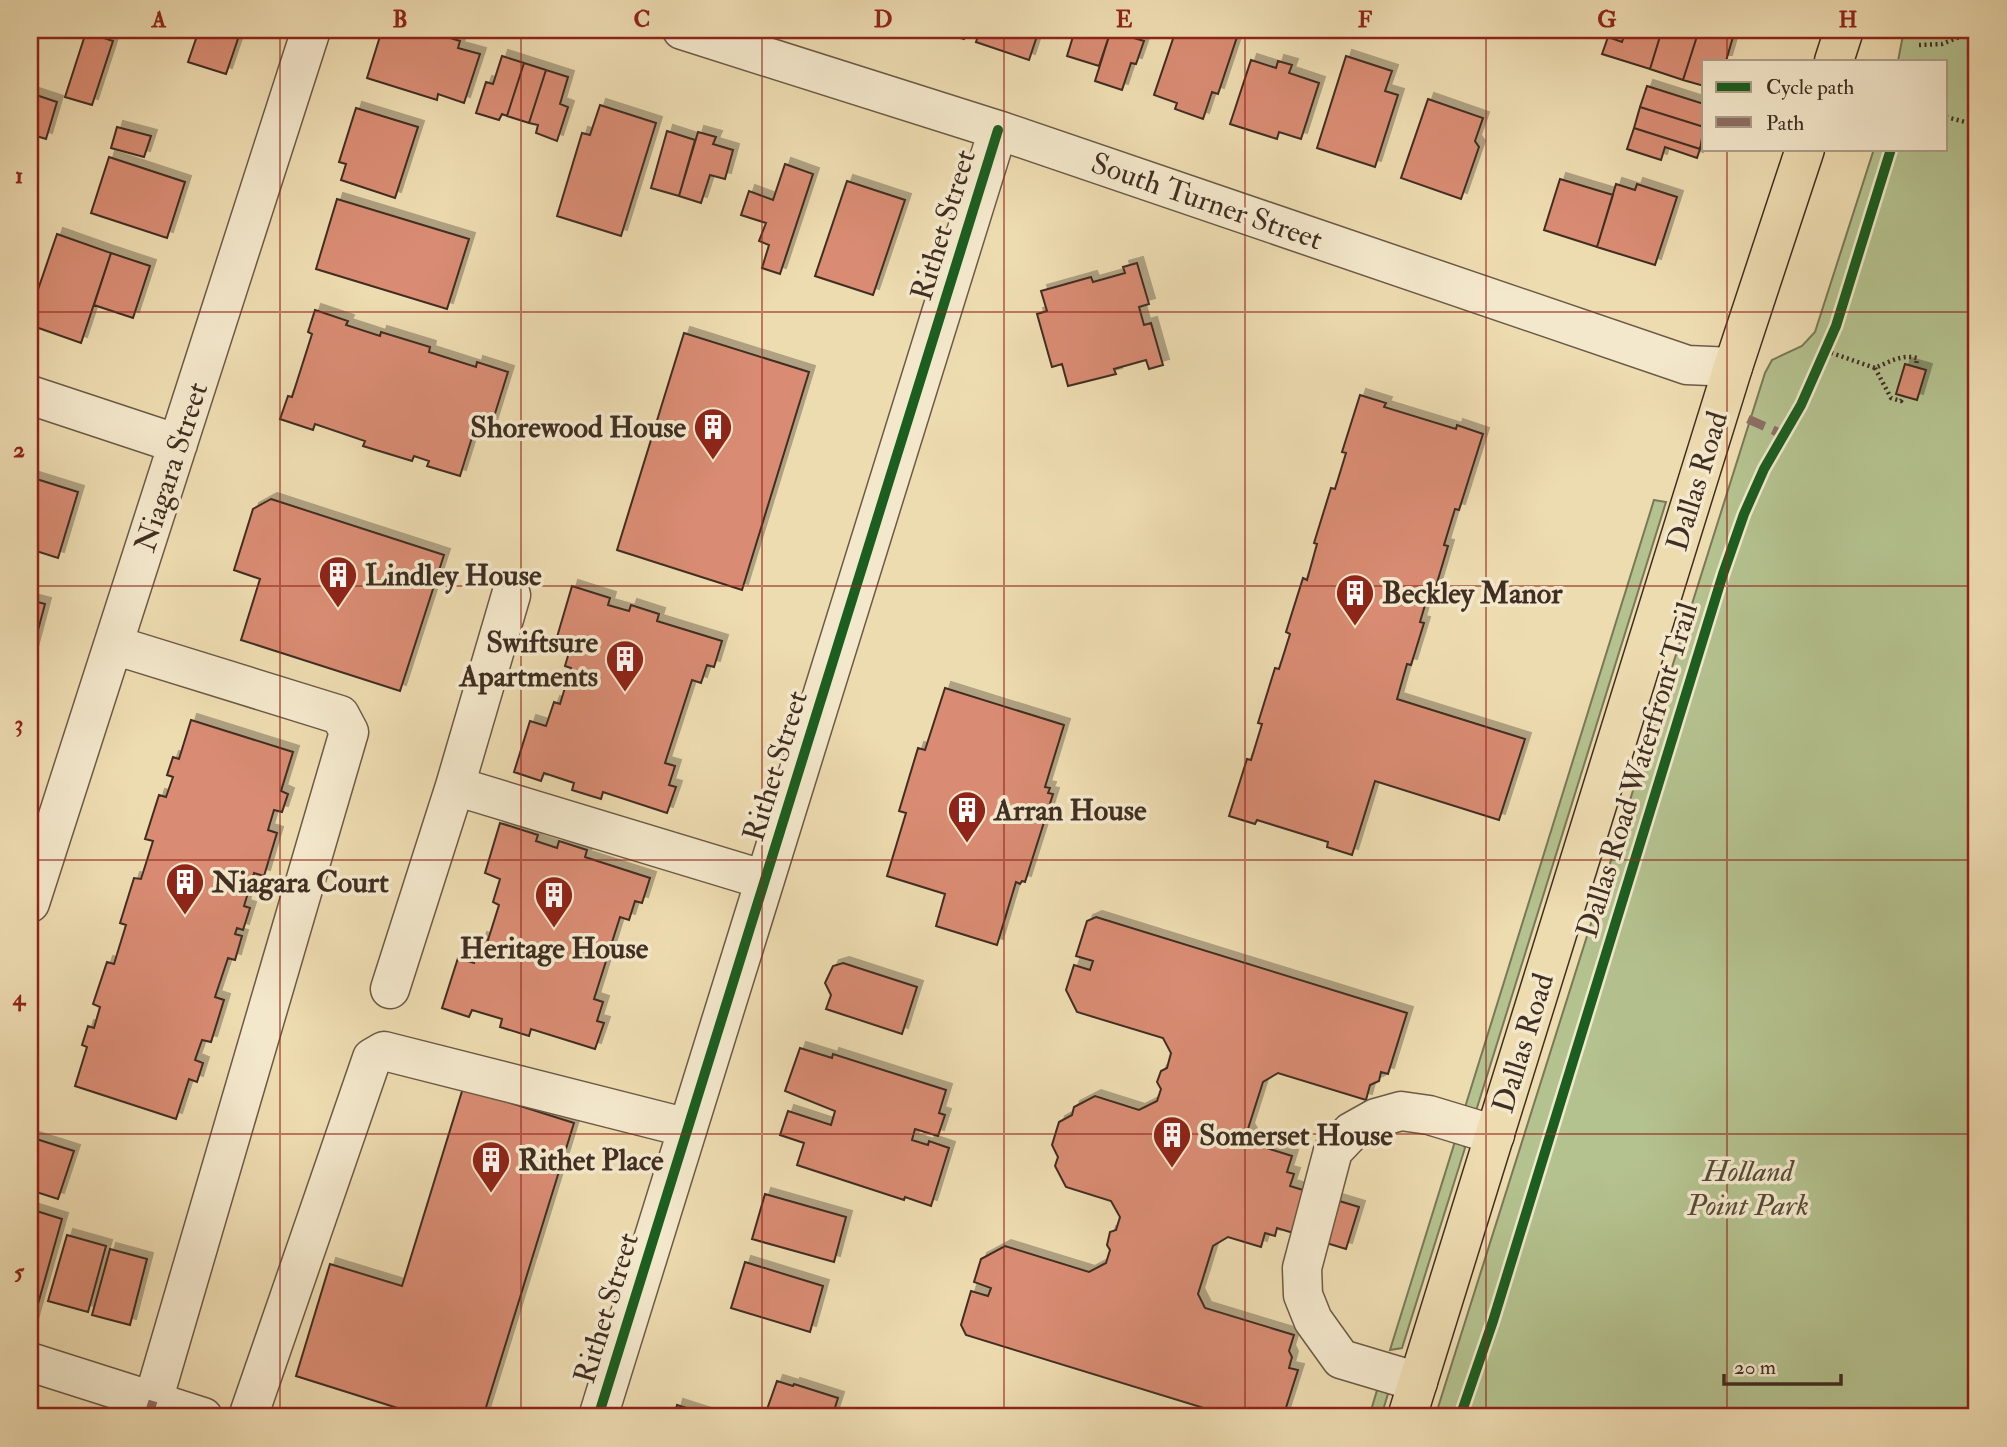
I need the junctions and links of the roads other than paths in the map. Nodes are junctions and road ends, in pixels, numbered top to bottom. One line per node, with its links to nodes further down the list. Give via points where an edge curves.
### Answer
1 (311, 30): 9 (street, Niagara Street)
2 (682, 30): 5 (street, South Turner Street)
3 (1844, 30): 4 (main road)
4 (1834, 60)
5 (998, 130): 7 (street, South Turner Street, via 1687,365); 13 (street, Rithet Street)
6 (1805, 150): 7 (main road, Dallas Road)
7 (1732, 367): 17 (main road, Dallas Road)
8 (30, 395): 9 (street)
9 (178, 444): 11 (street, Niagara Street)
10 (511, 596): 12 (street)
11 (114, 645): 14 (street, Niagara Street); 20 (street, via 340,715 349,732)
12 (455, 786): 13 (street); 15 (street)
13 (765, 880): 16 (street, Rithet Street)
14 (30, 903)
15 (390, 989)
16 (688, 1128): 22 (street, via 384,1051 377,1053); 23 (street, Rithet Street)
17 (1495, 1135): 19 (main road, Dallas Road); 19 (street, via 1401,1111 1351,1132 1333,1151 1302,1268 1303,1295 1313,1320 1341,1359)
18 (30, 1362): 20 (street)
19 (1413, 1400)
20 (153, 1401): 21 (street)
21 (203, 1417)
22 (248, 1417)
23 (598, 1417)

